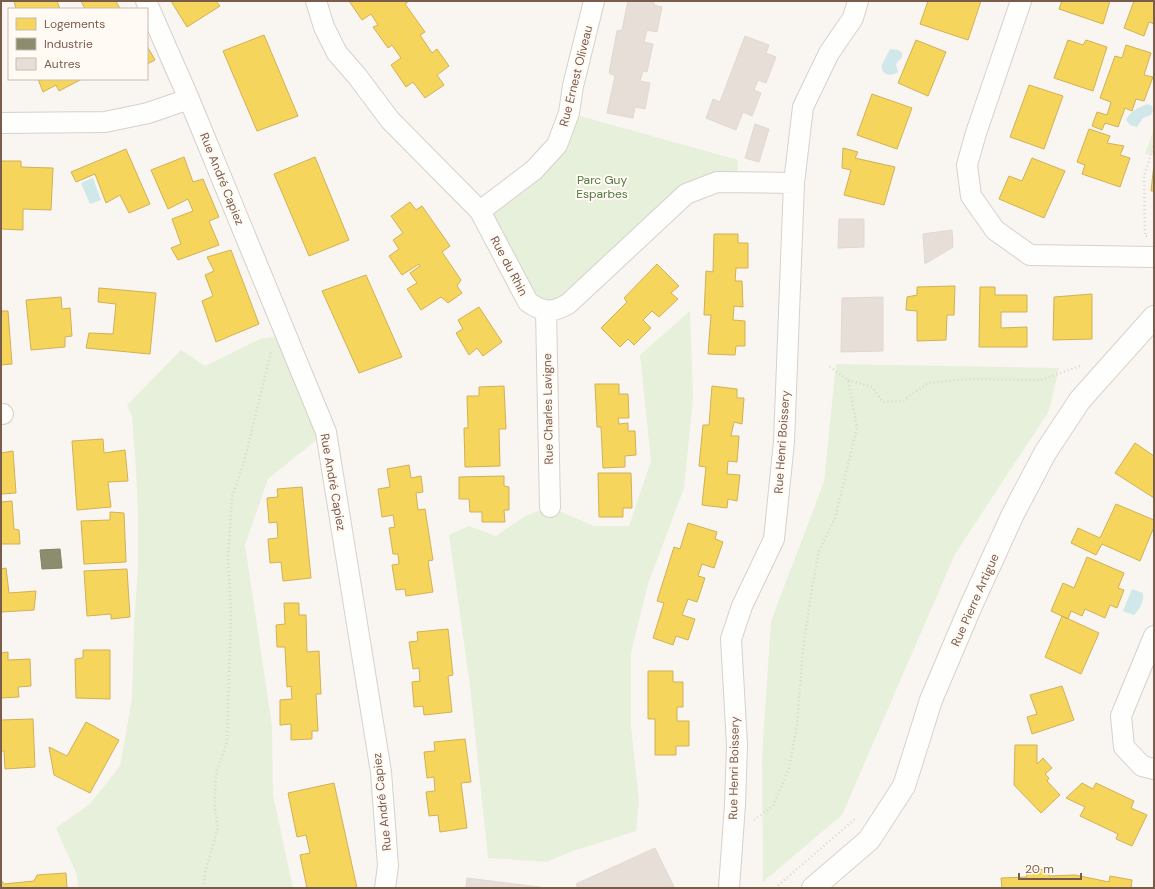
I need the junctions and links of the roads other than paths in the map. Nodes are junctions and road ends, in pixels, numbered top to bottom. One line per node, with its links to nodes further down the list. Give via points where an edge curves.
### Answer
1 (146, 1): 6 (street, Rue André Capiez)
2 (316, 1): 9 (street, Rue du Rhin, via 337,53 390,120)
3 (594, 1): 9 (street, Rue Ernest Oliveau, via 569,113 557,145 534,170)
4 (858, 1): 8 (street, Rue Henri Boissery, via 853,18 829,53 803,107)
5 (1021, 1): 10 (street, via 967,165 971,196 995,230 1030,255)
6 (189, 99): 7 (street, via 148,114 105,122); 16 (street, Rue André Capiez, via 326,432 380,772 388,866)
7 (1, 123)
8 (794, 183): 11 (street, via 717,182 686,194 568,304 558,310); 17 (street, Rue Henri Boissery, via 784,442 774,539 742,606 731,639 737,745)
9 (480, 211): 11 (street, Rue du Rhin, via 528,302)
10 (1154, 257)
11 (546, 311): 13 (street, Rue Charles Lavigne)
12 (1154, 316): 18 (main road, Rue Pierre Artigue, via 1080,400 1045,453 1013,514 970,608 932,700 904,786 869,840)
13 (550, 507)
14 (1154, 636): 15 (street, via 1121,716 1124,747 1142,766)
15 (1154, 769)
16 (385, 888)
17 (729, 888)
18 (813, 888)

